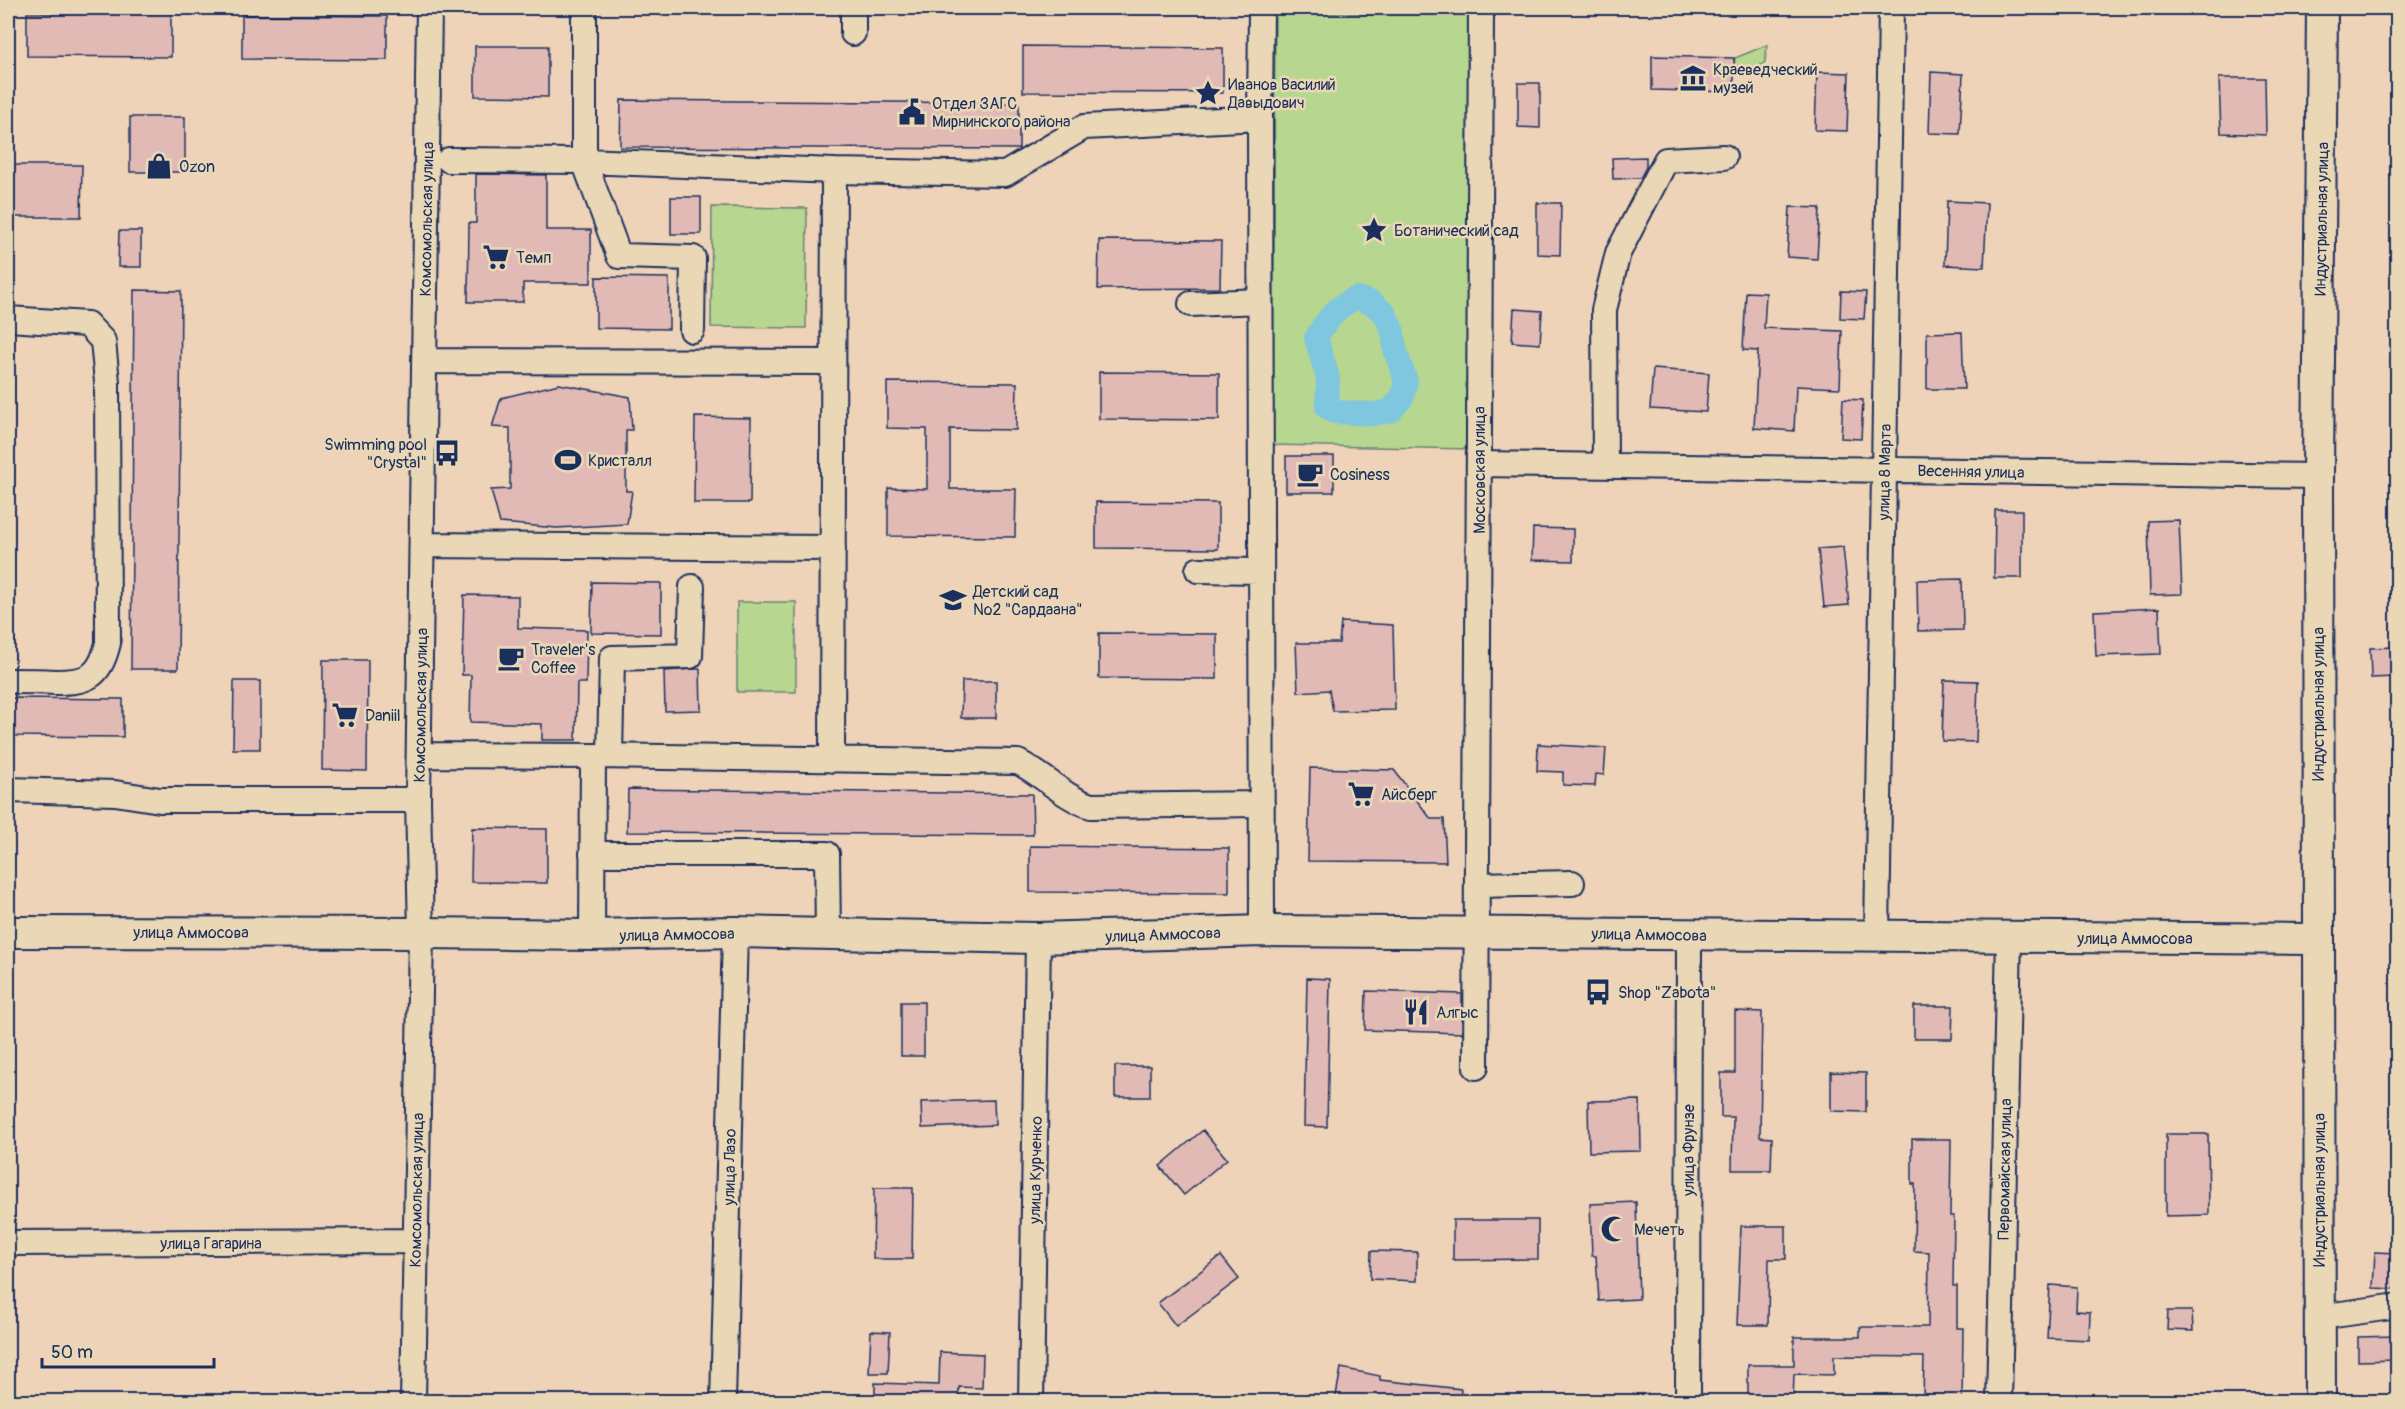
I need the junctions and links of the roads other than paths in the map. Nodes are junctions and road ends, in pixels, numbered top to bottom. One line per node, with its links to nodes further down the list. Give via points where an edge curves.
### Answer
1 (429, 8): 18 (street, Комсомольская улица)
2 (584, 8): 12 (street)
3 (853, 8): 8 (street)
4 (1261, 8): 9 (street)
5 (1481, 8): 20 (street, Московская улица)
6 (1891, 8): 22 (street, улица 8 Марта)
7 (2322, 8): 23 (main road, Индустриальная улица)
8 (853, 33)
9 (1260, 118): 13 (street, via 1084,127 1005,174); 14 (street)
10 (1724, 157): 21 (street, via 1666,160 1618,253 1604,310)
11 (449, 160): 12 (street)
12 (584, 161): 13 (street); 17 (street, via 619,256 693,258)
13 (834, 171): 19 (street)
14 (1260, 301): 15 (street); 27 (street)
15 (1191, 304)
16 (8, 319): 29 (street, via 87,324 103,341 107,382 108,643 100,668 88,678 77,682)
17 (693, 330)
18 (424, 361): 19 (street); 24 (street, Комсомольская улица)
19 (834, 362): 25 (street)
20 (1479, 464): 21 (street, Весенняя улица); 38 (street, Московская улица)
21 (1605, 465): 22 (street, Весенняя улица)
22 (1884, 470): 23 (street, Весенняя улица); 47 (street, улица 8 Марта)
23 (2318, 476): 50 (main road, Индустриальная улица)
24 (422, 545): 25 (street); 30 (street, Комсомольская улица)
25 (833, 548): 32 (street)
26 (1198, 570): 27 (street)
27 (1260, 571): 35 (street)
28 (692, 587): 31 (street, via 690,656 612,658)
29 (8, 681)
30 (419, 754): 31 (street); 34 (street, Комсомольская улица)
31 (601, 756): 32 (street); 36 (street)
32 (832, 760): 35 (street, via 1018,762 1074,800 1091,806)
33 (8, 790): 34 (street, via 104,793 160,800)
34 (418, 800): 43 (street, Комсомольская улица)
35 (1262, 804): 41 (street)
36 (592, 854): 44 (street, via 827,854); 45 (street)
37 (1572, 883): 38 (street)
38 (1478, 885): 42 (street, Московская улица)
39 (8, 932): 43 (main road, улица Аммосова)
40 (735, 932): 44 (main road, улица Аммосова); 45 (main road, улица Аммосова); 57 (street, улица Лазо)
41 (1262, 932): 42 (main road, улица Аммосова); 49 (main road, улица Аммосова)
42 (1478, 932): 46 (main road, улица Аммосова); 51 (street, Московская улица)
43 (421, 933): 45 (main road, улица Аммосова); 52 (street, Комсомольская улица)
44 (828, 934): 49 (main road, улица Аммосова)
45 (592, 935)
46 (1689, 935): 47 (main road, улица Аммосова); 59 (street, улица Фрунзе)
47 (1877, 936): 48 (main road, улица Аммосова)
48 (2009, 937): 50 (main road, улица Аммосова); 60 (street, Первомайская улица)
49 (1038, 938): 58 (street, улица Курченко)
50 (2319, 939): 55 (main road, Индустриальная улица)
51 (1476, 1067)
52 (415, 1241): 53 (street, улица Гагарина); 56 (street, Комсомольская улица)
53 (8, 1243)
54 (2397, 1306): 55 (street)
55 (2319, 1317): 61 (main road, Индустриальная улица)
56 (413, 1401)
57 (723, 1401)
58 (1031, 1401)
59 (1688, 1401)
60 (1999, 1401)
61 (2320, 1401)

